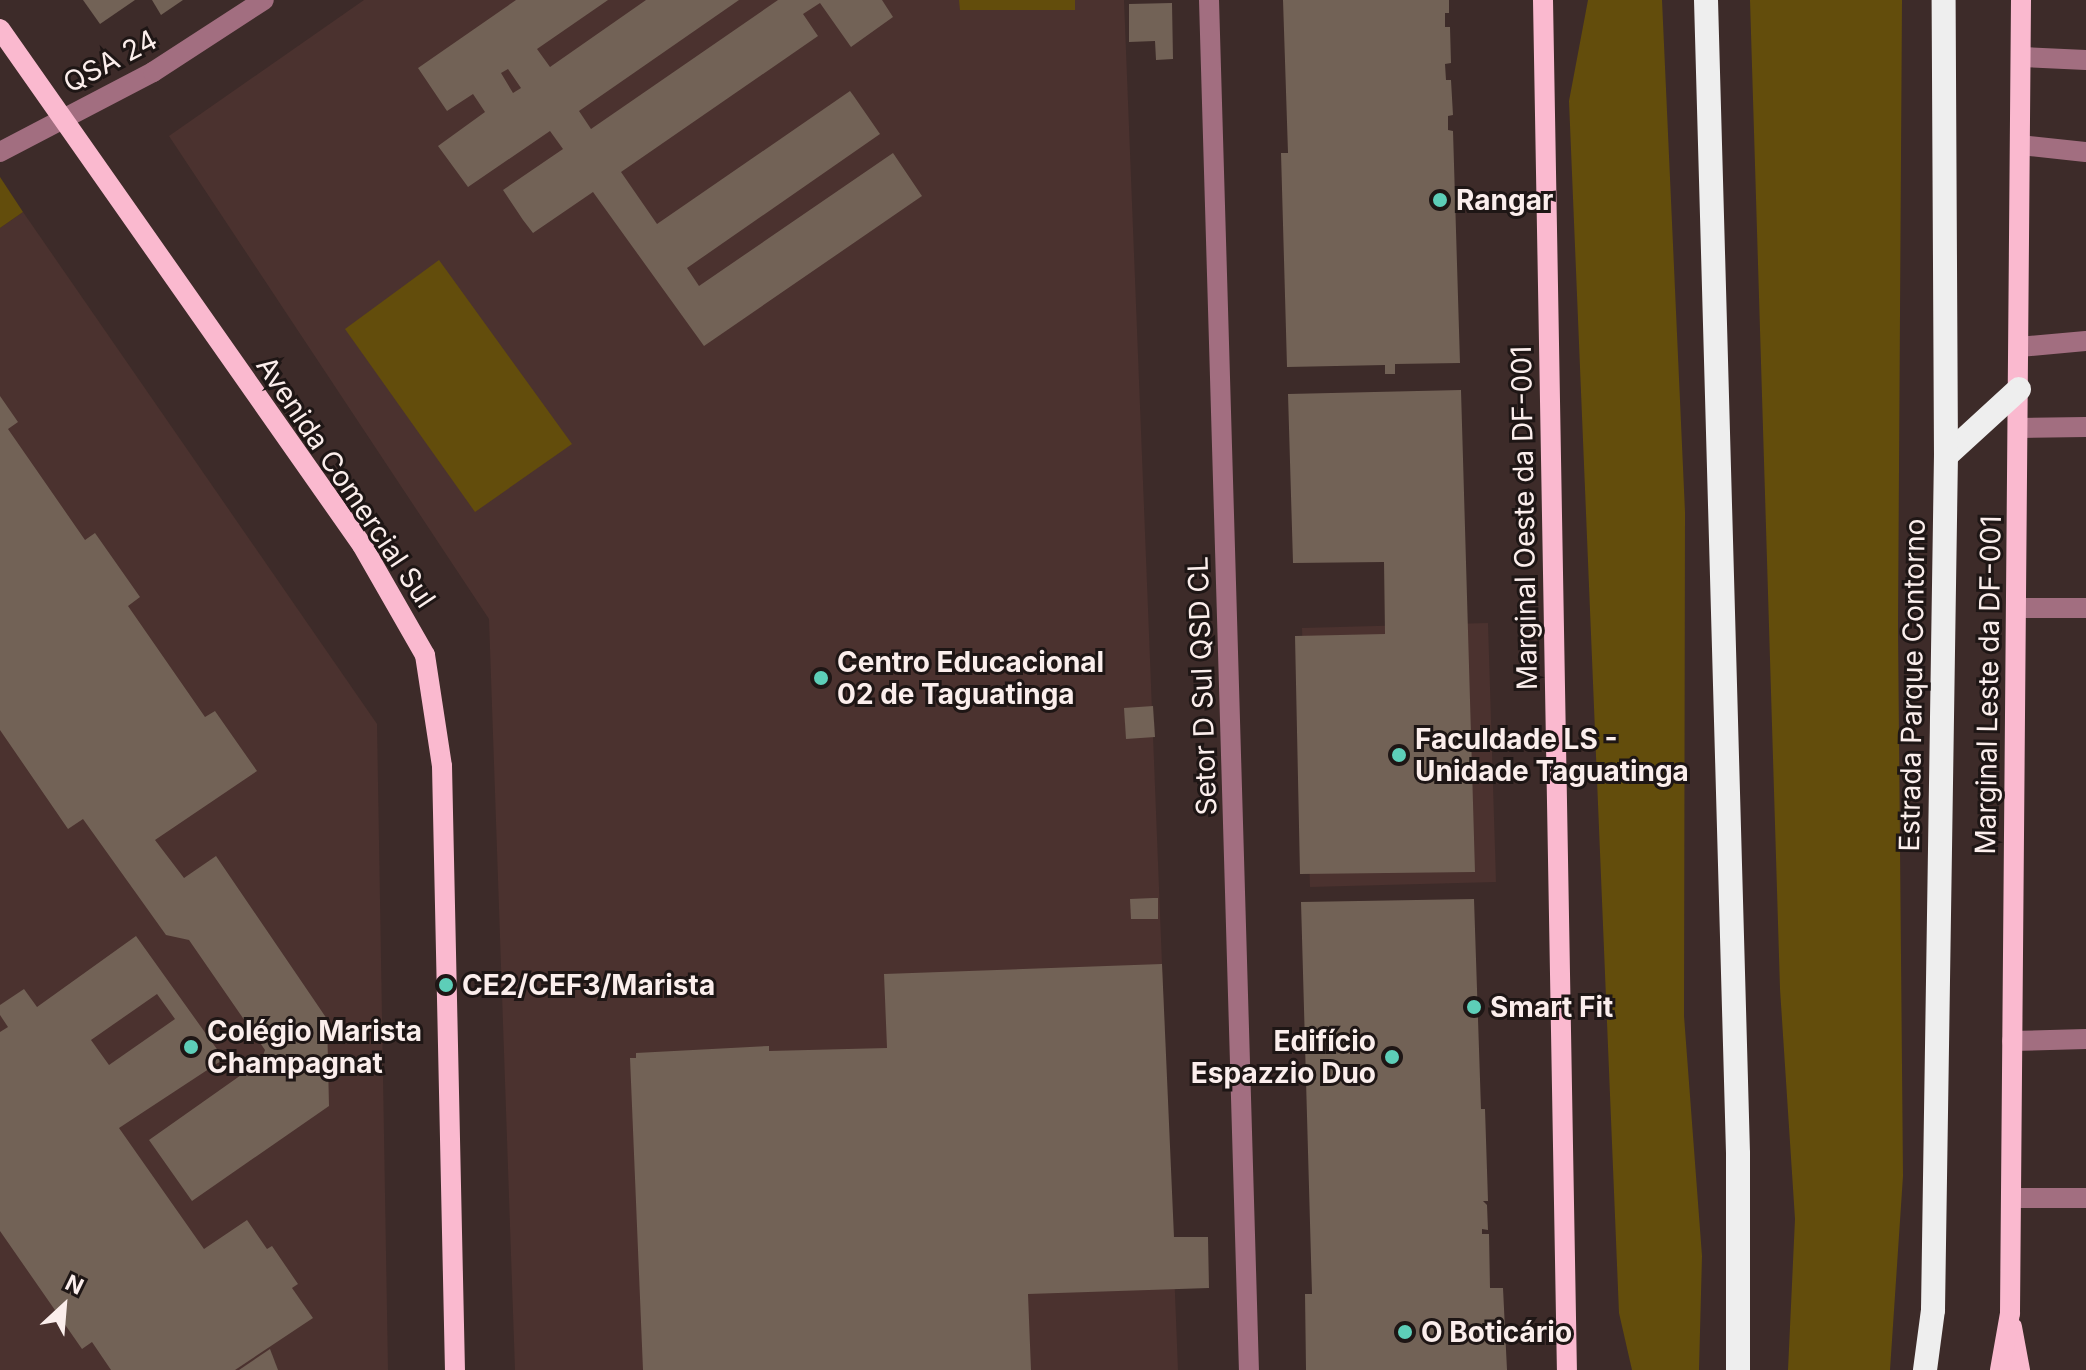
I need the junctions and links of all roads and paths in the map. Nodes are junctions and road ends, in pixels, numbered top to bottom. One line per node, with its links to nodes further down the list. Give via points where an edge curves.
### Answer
1 (264, 0): 10 (street, QSA 24, via 153,72)
2 (1209, 0): 28 (street, Setor D Sul QSD CL)
3 (1543, 0): 29 (main road, Marginal Oeste da DF-001)
4 (1706, 0): 30 (highway, via 1738,1168)
5 (1944, 0): 19 (highway, Estrada Parque Contorno)
6 (2021, 0): 8 (main road, Marginal Leste da DF-001)
7 (0, 29): 10 (main road, Avenida Comercial Sul)
8 (2021, 57): 9 (street); 11 (main road, Marginal Leste da DF-001)
9 (2086, 60)
10 (62, 118): 12 (street, QSA 24); 27 (main road, Avenida Comercial Sul, via 362,545 425,655 442,766)
11 (2020, 145): 13 (street); 15 (main road, Marginal Leste da DF-001)
12 (0, 152)
13 (2086, 152)
14 (2086, 341): 15 (street)
15 (2019, 347): 16 (main road, Marginal Leste da DF-001)
16 (2019, 389): 18 (main road, Marginal Leste da DF-001); 19 (highway)
17 (2086, 427): 18 (street)
18 (2019, 428): 20 (main road, Marginal Leste da DF-001)
19 (1946, 456): 31 (highway, Estrada Parque Contorno, via 1933,1310)
20 (2017, 608): 21 (street); 23 (main road, Marginal Leste da DF-001)
21 (2086, 608)
22 (2086, 1039): 23 (street)
23 (2012, 1041): 24 (main road, Marginal Leste da DF-001)
24 (2011, 1198): 25 (street); 26 (main road, Marginal Leste da DF-001)
25 (2086, 1198)
26 (2010, 1313): 32 (main road, Marginal Leste da DF-001); 33 (main road)
27 (455, 1370)
28 (1249, 1370)
29 (1567, 1370)
30 (1738, 1370)
31 (1925, 1370)
32 (2000, 1370)
33 (2020, 1370)

